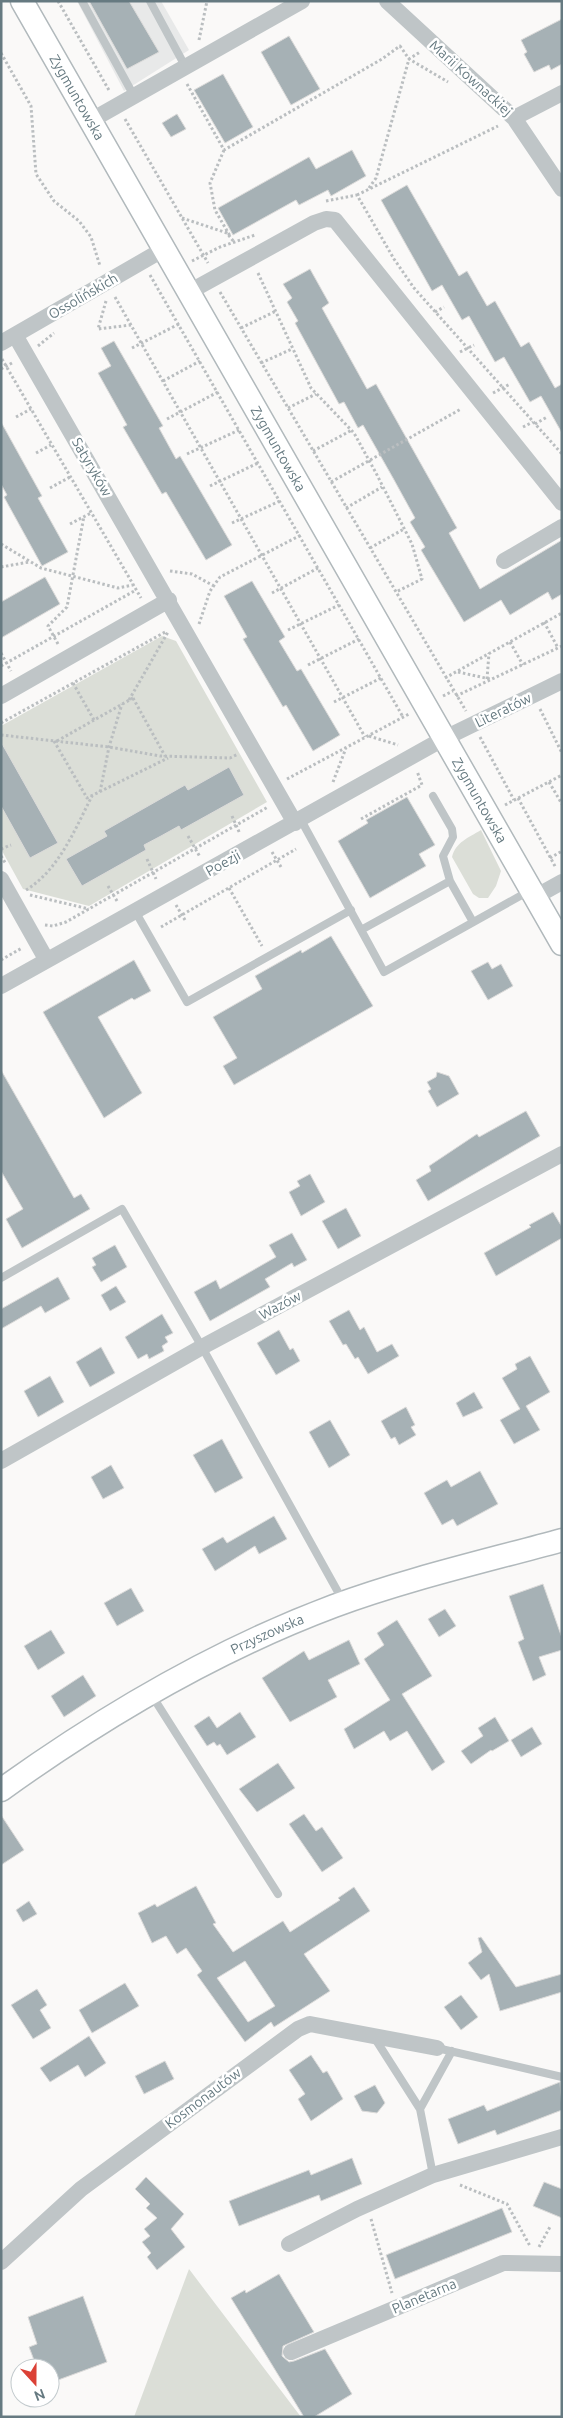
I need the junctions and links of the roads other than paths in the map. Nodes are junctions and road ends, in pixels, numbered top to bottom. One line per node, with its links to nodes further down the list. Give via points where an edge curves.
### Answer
1 (22, 1): 10 (street, Zygmuntowska)
2 (82, 1): 8 (lane)
3 (150, 1): 6 (lane)
4 (302, 1): 6 (street)
5 (387, 1): 9 (street, Marii Kownackiej)
6 (190, 64): 8 (street)
7 (562, 93): 9 (street)
8 (134, 96): 10 (street)
9 (510, 120): 11 (street, Marii Kownackiej)
10 (90, 121): 12 (street, Zygmuntowska)
11 (562, 189)
12 (164, 249): 13 (street, Zygmuntowska); 14 (street, Ossolińskich)
13 (189, 292): 15 (street, via 314,223 335,220); 21 (street, Zygmuntowska)
14 (8, 339): 18 (street, Satyryków)
15 (562, 503)
16 (562, 527): 17 (street)
17 (504, 561)
18 (169, 600): 20 (street); 23 (street, Satyryków)
19 (562, 681): 21 (street, Literatów)
20 (1, 696)
21 (443, 739): 23 (street, Poezji); 27 (street, Zygmuntowska)
22 (433, 796): 26 (lane, via 452,829 453,837 442,856)
23 (298, 822): 28 (lane); 29 (street, Poezji)
24 (5, 874): 33 (street)
25 (560, 878): 27 (street)
26 (450, 881): 30 (lane); 31 (lane)
27 (533, 893): 30 (lane); 32 (street, Zygmuntowska)
28 (350, 910): 29 (lane, via 188,1002); 31 (lane)
29 (135, 911): 33 (street, Poezji)
30 (473, 922): 31 (lane, via 384,972)
31 (362, 930)
32 (562, 944)
33 (46, 959): 34 (street, Poezji)
34 (1, 986)
35 (562, 1154): 37 (street, Wazów)
36 (1, 1278): 37 (lane, via 122,1209)
37 (202, 1347): 38 (street, Wazów); 40 (lane)
38 (1, 1461)
39 (562, 1540): 40 (street, Przyszowska)
40 (344, 1603): 41 (street, Przyszowska, via 270,1633)
41 (150, 1692): 42 (street, Przyszowska); 43 (lane)
42 (1, 1790)
43 (278, 1894)
44 (373, 2036): 45 (street, Kosmonautów); 47 (lane); 51 (street, Kosmonautów, via 310,2024 298,2029 81,2189)
45 (444, 2050): 46 (lane); 47 (lane)
46 (562, 2077)
47 (420, 2109): 49 (lane)
48 (562, 2137): 49 (street)
49 (433, 2175): 50 (street)
50 (290, 2244)
51 (1, 2262)
52 (562, 2264): 53 (street, Planetarna, via 503,2263)
53 (291, 2352)

